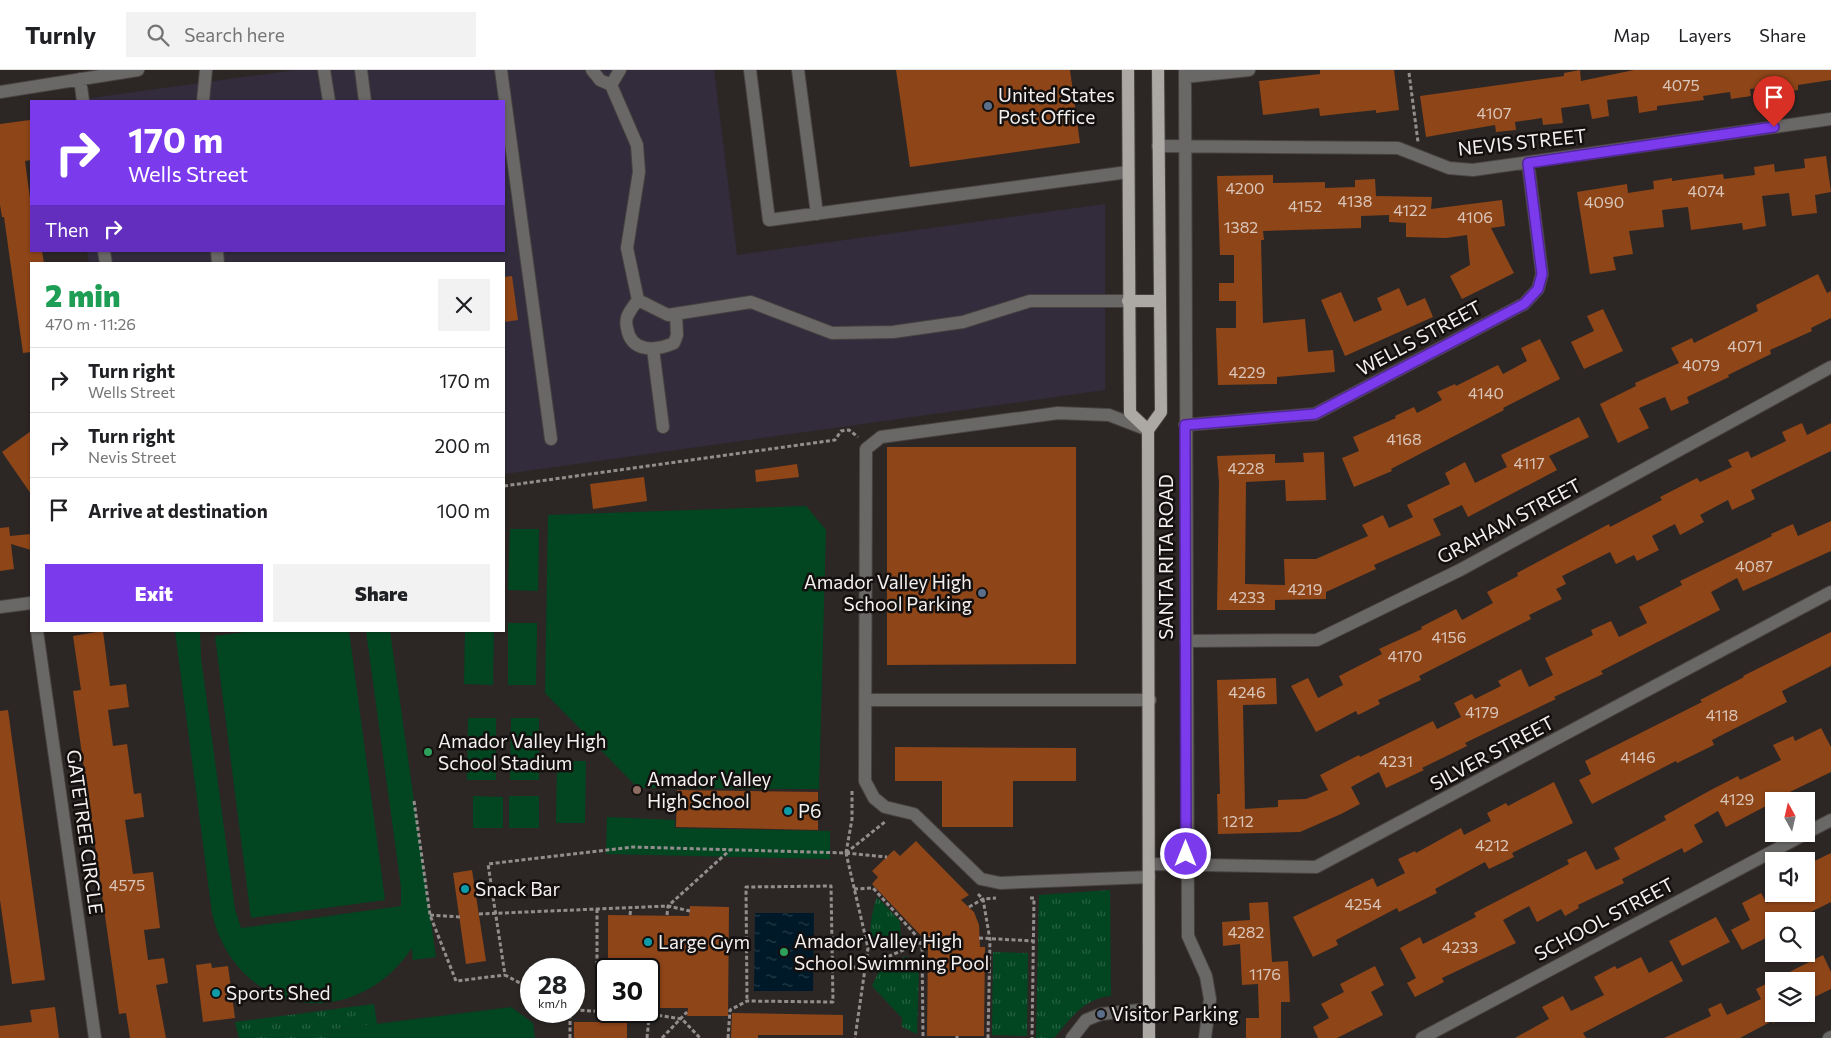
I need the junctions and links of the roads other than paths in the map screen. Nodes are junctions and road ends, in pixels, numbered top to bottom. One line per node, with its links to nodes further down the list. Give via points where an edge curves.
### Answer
1 (138, 70): 14 (street)
2 (206, 70): 18 (street)
3 (324, 70): 19 (street)
4 (361, 70): 20 (street)
5 (501, 70): 36 (street)
6 (592, 70): 15 (street, via 600,80)
7 (620, 70): 15 (street)
8 (750, 70): 26 (street, via 769,220)
9 (798, 70): 26 (street)
10 (1128, 70): 25 (main road)
11 (1158, 70): 22 (main road, SANTA RITA ROAD)
12 (1249, 70): 13 (street)
13 (1185, 74): 23 (street, SANTA RITA ROAD)
14 (80, 79): 16 (street); 17 (street)
15 (611, 85): 27 (street, via 637,145 639,172 627,248)
16 (0, 92)
17 (83, 100)
18 (203, 100)
19 (329, 100)
20 (365, 100)
21 (1831, 119): 24 (street, NEVIS STREET)
22 (1158, 146): 23 (street, NEVIS STREET); 29 (main road, SANTA RITA ROAD)
23 (1185, 147): 24 (street, NEVIS STREET, via 1398,148 1449,168 1472,170); 33 (street, SANTA RITA ROAD)
24 (1528, 163): 33 (street, WELLS STREET, via 1542,274 1538,289 1524,304 1315,414)
25 (1128, 172): 26 (street); 28 (main road)
26 (817, 214)
27 (638, 300): 30 (street, via 668,315); 31 (street, via 628,314 628,334 636,346)
28 (1128, 301): 29 (main road); 30 (street, via 1030,301 963,322 893,332 832,333 751,302); 35 (main road, via 1130,413)
29 (1160, 301): 35 (main road, SANTA RITA ROAD, via 1160,412)
30 (676, 314): 31 (street, via 674,342)
31 (653, 349): 34 (street)
32 (1831, 367): 41 (street, GRAHAM STREET, via 1460,570 1317,640)
33 (1185, 425): 41 (street, SANTA RITA ROAD)
34 (663, 427)
35 (1148, 430): 42 (street, SILVER STREET, via 1109,415 1058,413 880,437 874,441 866,449); 43 (main road, SANTA RITA ROAD)
36 (551, 439)
37 (1831, 592): 47 (street, SILVER STREET, via 1316,867)
38 (30, 603): 39 (street)
39 (0, 607)
40 (38, 632): 50 (street, GATETREE CIRCLE)
41 (1186, 641): 47 (street, SANTA RITA ROAD)
42 (866, 700): 43 (street); 48 (street, SILVER STREET, via 865,781 874,798 885,808 914,814 981,879 1000,883)
43 (1150, 700): 48 (main road, SANTA RITA ROAD)
44 (1831, 820): 45 (street, SCHOOL STREET)
45 (1815, 828)
46 (1788, 842): 54 (street, SCHOOL STREET)
47 (1186, 864): 48 (street, SILVER STREET); 53 (street, SANTA RITA ROAD, via 1188,936 1206,976 1210,999)
48 (1149, 870): 49 (main road, SANTA RITA ROAD)
49 (1149, 1009): 51 (street, via 1101,1014 1086,1020); 52 (main road, SANTA RITA ROAD)
50 (95, 1038)
51 (1072, 1038)
52 (1149, 1038)
53 (1205, 1038)
54 (1422, 1038)

